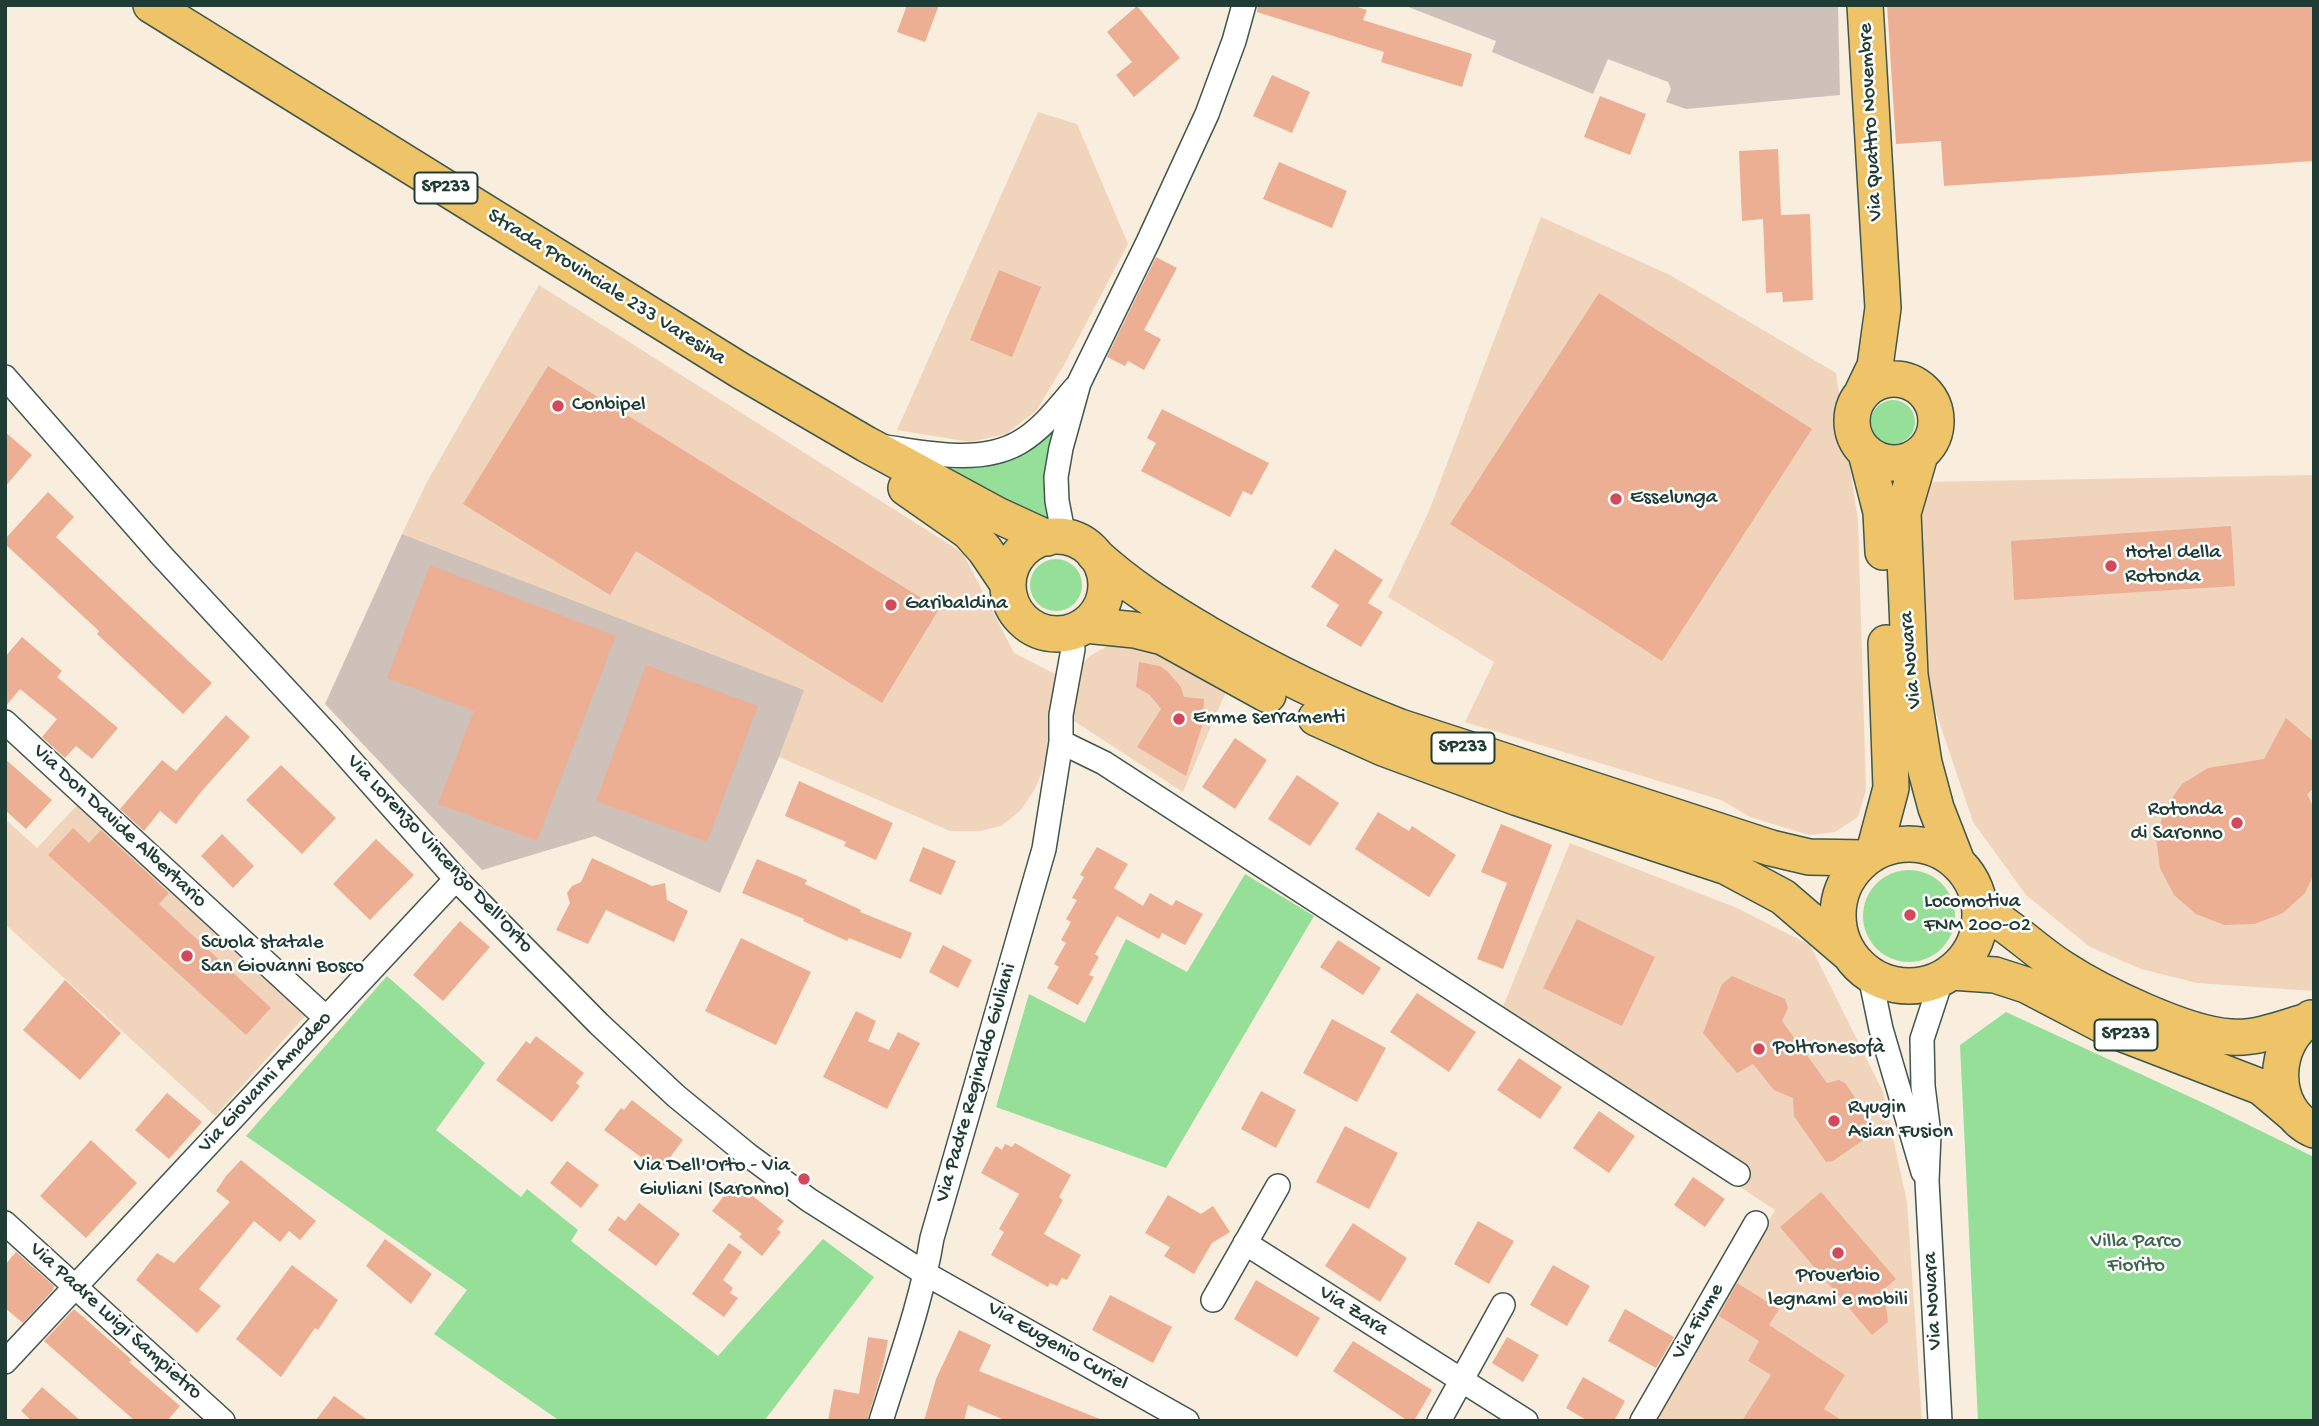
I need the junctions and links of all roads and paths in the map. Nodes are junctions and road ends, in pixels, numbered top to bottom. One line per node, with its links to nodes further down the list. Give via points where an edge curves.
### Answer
1 (151, 5): 6 (main road, Strada Provinciale 233 Varesina / SP233)
2 (1244, 5): 8 (street, via 1207,114)
3 (1865, 5): 4 (main road, Via Quattro Novembre)
4 (1878, 240): 5 (main road, Via Novara)
5 (1883, 308): 9 (main road, Via Novara); 10 (main road, Via Novara, via 1875,366)
6 (741, 371): 11 (main road, Strada Provinciale 233 Varesina / SP233); 16 (main road, Strada Provinciale 233 Varesina / SP233, via 969,532)
7 (5, 377): 22 (street, Via Lorenzo Vincenzo Dell'Orto)
8 (1079, 383): 11 (street, via 1035,431 999,451 957,455); 14 (street, via 1060,448)
9 (1914, 384): 10 (main road, via 1886,379); 13 (main road, Via Novara, via 1933,405 1936,419 1935,432)
10 (1862, 393): 12 (main road, Via Novara, via 1851,419 1858,445)
11 (866, 444): 14 (main road, Strada Provinciale 233 Varesina / SP233, via 997,514)
12 (1866, 453): 13 (main road, via 1895,464); 20 (main road, Via Novara, via 1881,512 1891,788)
13 (1920, 455): 21 (main road, Via Novara, via 1903,513 1910,675 1924,763)
14 (1055, 537): 15 (main road, SP233, via 1075,540); 16 (main road, via 1031,544 1019,554)
15 (1094, 554): 17 (main road, via 1105,584 1100,607); 20 (main road, SP233, via 1153,601 1263,666 1346,706 1771,848 1809,857)
16 (1008, 584): 17 (main road, SP233, via 1010,601 1027,625 1056,634)
17 (1078, 629): 19 (street, Via Padre Reginaldo Giuliani, via 1061,715); 24 (main road, SP233, via 1135,629 1163,637 1260,691 1382,748 1727,867 1783,897)
18 (5, 722): 26 (street, Via Don Davide Albertario)
19 (1062, 742): 29 (street, via 1104,763); 35 (street, Via Padre Reginaldo Giuliani, via 1044,849 932,1238)
20 (1869, 855): 21 (main road, SP233, via 1895,844 1917,843); 24 (main road, via 1847,877 1838,901 1838,928)
21 (1957, 862): 23 (main road, SP233, via 1969,875)
22 (456, 879): 26 (street, Via Giovanni Amadeo); 35 (street, Via Lorenzo Vincenzo Dell'Orto, via 599,1024 686,1104 809,1200)
23 (1980, 909): 25 (main road, SP233, via 1978,933 1968,955); 27 (main road, SP233, via 2100,991 2191,1028 2230,1037 2265,1034)
24 (1859, 964): 25 (main road, SP233, via 1893,985 1918,986); 30 (street, Via Novara)
25 (1947, 975): 28 (main road, SP233, via 1995,975 2026,985 2110,1029 2261,1087); 30 (street, Via Novara, via 1922,1039 1930,1152)
26 (326, 1018): 36 (street, Via Giovanni Amadeo)
27 (2309, 1019): 28 (main road, SP233, via 2290,1038 2280,1077 2284,1097)
28 (2304, 1123)
29 (1738, 1174)
30 (1927, 1181): 47 (street, Via Novara)
31 (1278, 1186): 34 (street)
32 (5, 1223): 36 (street, Via Padre Luigi Sampietro)
33 (1756, 1223): 46 (street, Via Fiume)
34 (1245, 1243): 37 (street); 40 (street, Via Zara)
35 (926, 1274): 42 (street, Via Padre Reginaldo Giuliani); 43 (street, Via Eugenio Curiel)
36 (76, 1287): 39 (street, Via Giovanni Amadeo); 41 (street, Via Padre Luigi Sampietro)
37 (1213, 1300)
38 (1503, 1305): 40 (street)
39 (5, 1362)
40 (1461, 1380): 44 (street); 45 (street, Via Zara)
41 (223, 1421)
42 (881, 1421)
43 (1187, 1421)
44 (1438, 1421)
45 (1526, 1421)
46 (1642, 1421)
47 (1940, 1421)

